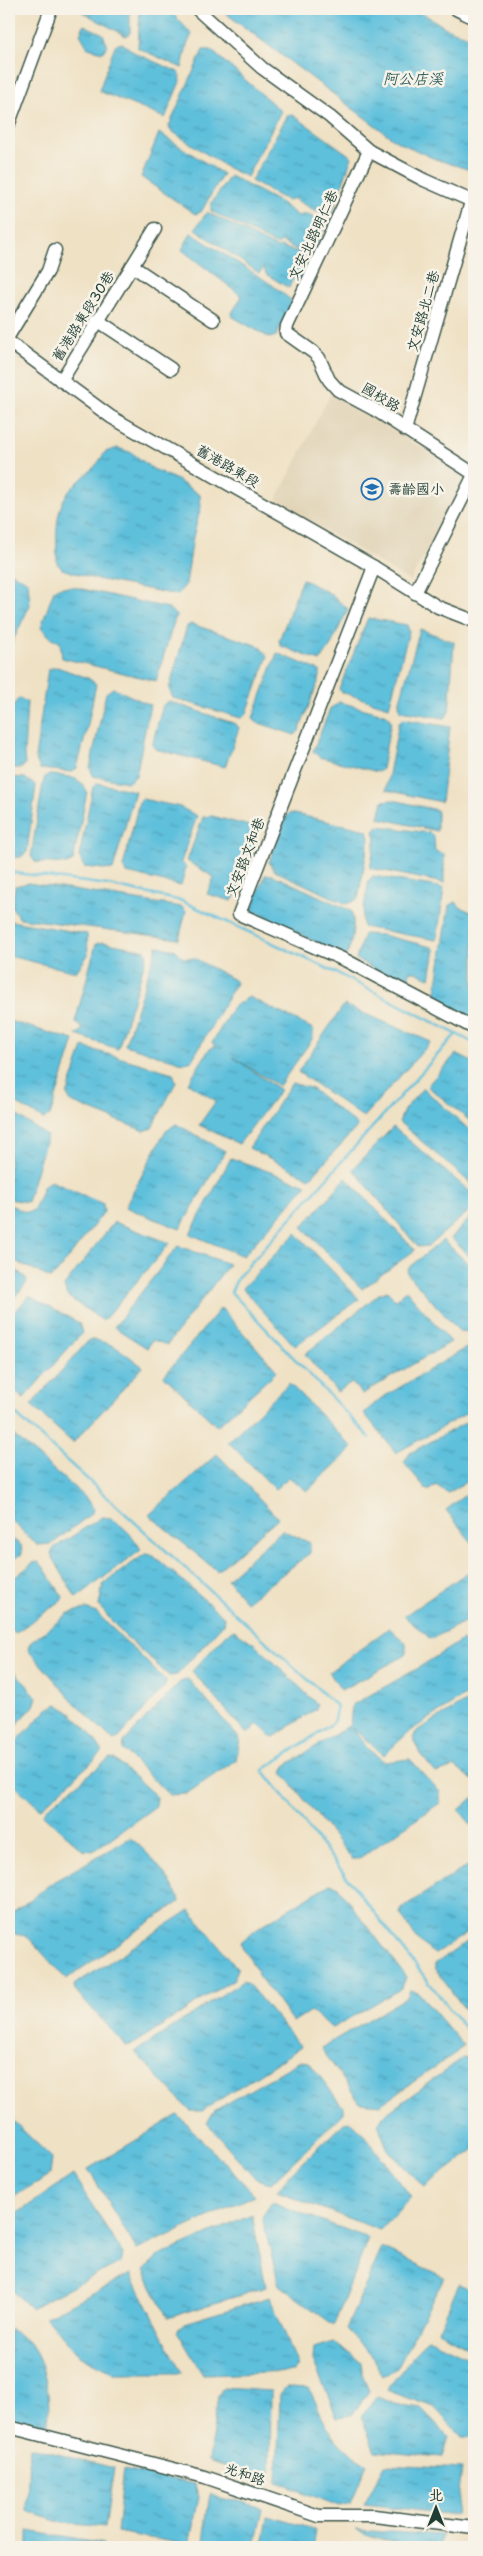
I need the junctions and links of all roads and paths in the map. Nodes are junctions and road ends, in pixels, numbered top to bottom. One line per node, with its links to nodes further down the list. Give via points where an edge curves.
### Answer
1 (52, 9): 5 (street)
2 (197, 9): 6 (street, via 262,68 330,117)
3 (456, 9): 4 (street)
4 (474, 18)
5 (9, 123)
6 (369, 151): 7 (street); 13 (street, 文安北路明仁巷)
7 (473, 203): 18 (street, 文安路北二巷)
8 (155, 228): 10 (street, 舊港路東段30巷)
9 (55, 250): 14 (street, via 48,271)
10 (132, 266): 11 (street, 舊港路東段30巷); 12 (street)
11 (97, 320): 16 (street); 17 (street, 舊港路東段30巷)
12 (213, 320)
13 (286, 333): 18 (street, 國校路, via 313,352 338,390)
14 (9, 335)
15 (9, 342): 17 (street, 舊港路東段)
16 (171, 369)
17 (61, 381): 20 (street, 舊港路東段, via 111,416)
18 (405, 430): 19 (street, 國校路)
19 (474, 475): 21 (street, 國校路)
20 (374, 567): 21 (street, 舊港路東段); 23 (street, 文安路文和巷, via 239,914 347,962)
21 (415, 594): 22 (street, 舊港路東段)
22 (474, 621)
23 (474, 1028)
24 (9, 2426): 25 (street, 光和路, via 205,2477 319,2516 374,2516)
25 (474, 2528)

